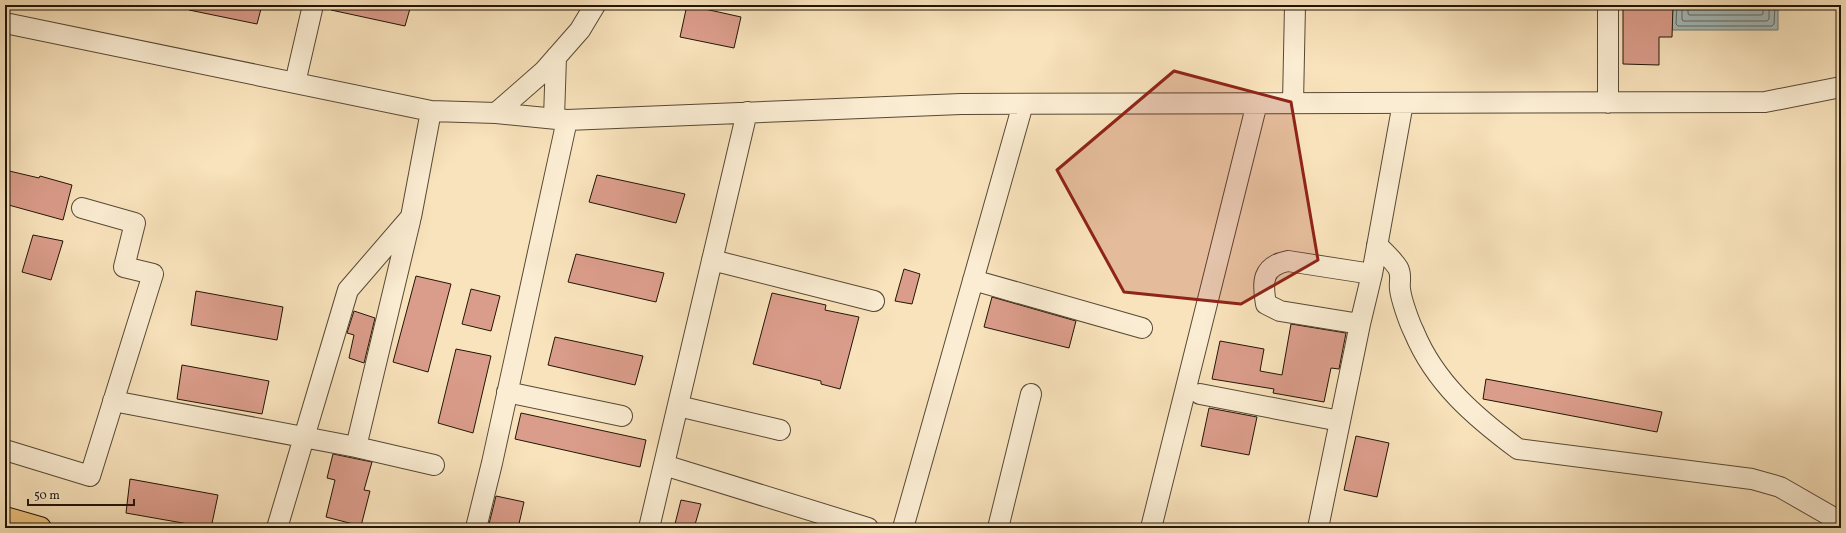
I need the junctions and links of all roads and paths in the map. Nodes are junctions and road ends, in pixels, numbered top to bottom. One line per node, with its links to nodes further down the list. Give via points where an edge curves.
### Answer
1 (313, 5): 7 (street)
2 (595, 5): 6 (street, via 580,30)
3 (1295, 5): 10 (street)
4 (1608, 5): 12 (street)
5 (5, 23): 7 (street)
6 (556, 57): 16 (street, via 544,71); 17 (street)
7 (295, 83): 14 (street)
8 (1841, 87): 12 (street, via 1765,102)
9 (1257, 103): 10 (street); 13 (street); 49 (street)
10 (1293, 103): 11 (street)
11 (1403, 103): 12 (street); 20 (street)
12 (1608, 103)
13 (1022, 104): 15 (street); 23 (street)
14 (431, 111): 16 (street); 19 (street)
15 (747, 112): 17 (street); 21 (street)
16 (496, 113): 17 (street)
17 (560, 119): 27 (street)
18 (82, 208): 30 (street, via 135,223 124,267 153,274)
19 (411, 217): 35 (street, via 348,290); 36 (street)
20 (1378, 245): 22 (street); 41 (street, via 1399,269 1400,289 1413,332 1427,360 1451,392 1486,426 1518,449 1752,479 1780,486)
21 (712, 260): 24 (street); 31 (street)
22 (1372, 274): 25 (street); 25 (street, via 1288,261 1269,269 1264,280 1266,304 1280,311)
23 (973, 280): 26 (street); 47 (street)
24 (874, 302)
25 (1360, 324): 33 (street)
26 (1142, 328)
27 (507, 392): 32 (street); 44 (street)
28 (1031, 394): 48 (street)
29 (1200, 394): 33 (street)
30 (113, 401): 35 (street); 37 (street, via 90,476)
31 (678, 406): 34 (street); 39 (street)
32 (622, 416)
33 (1340, 421): 50 (street)
34 (780, 430)
35 (304, 437): 36 (street); 43 (street)
36 (356, 447): 38 (street)
37 (5, 450)
38 (434, 465)
39 (664, 465): 45 (street); 46 (street)
40 (5, 518): 42 (main road)
41 (1841, 522)
42 (40, 528)
43 (277, 528)
44 (476, 528)
45 (649, 528)
46 (868, 528)
47 (903, 528)
48 (998, 528)
49 (1151, 528)
50 (1318, 528)

